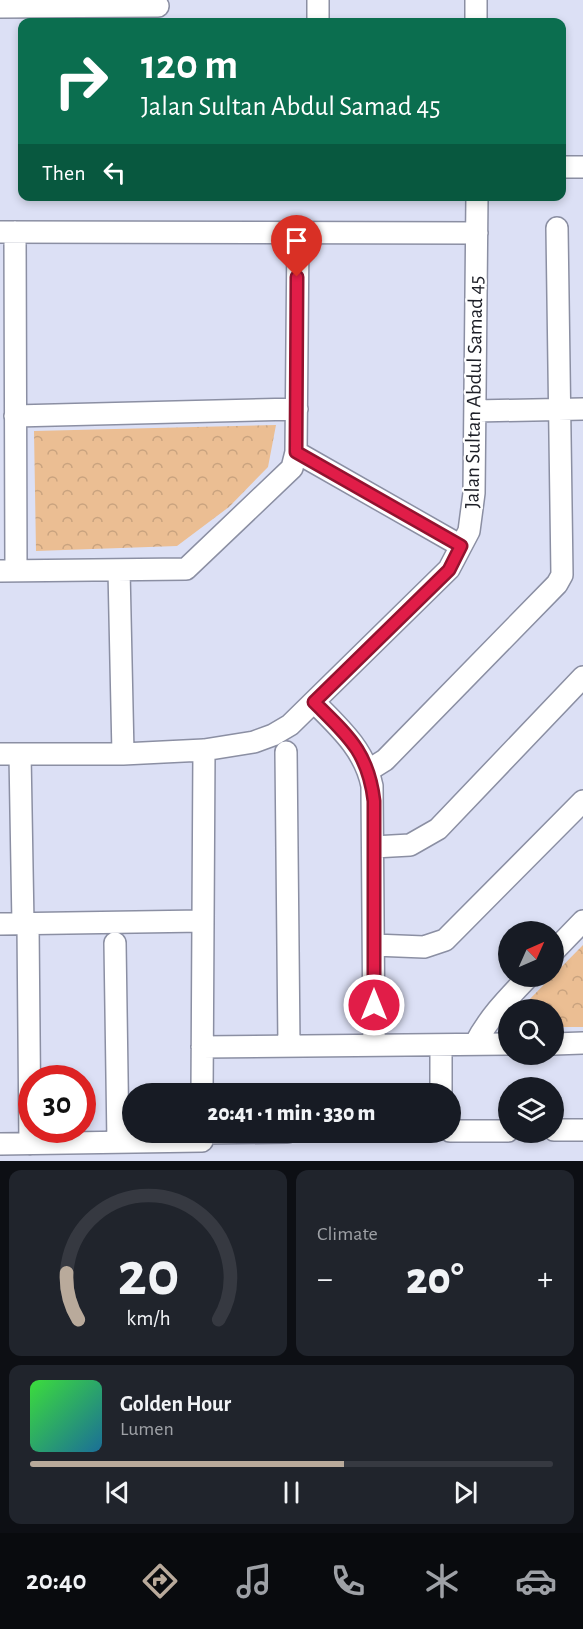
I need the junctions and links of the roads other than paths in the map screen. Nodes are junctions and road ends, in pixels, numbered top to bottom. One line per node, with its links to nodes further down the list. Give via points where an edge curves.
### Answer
1 (318, 0): 5 (street)
2 (476, 0): 6 (street)
3 (0, 7): 4 (street)
4 (158, 10)
5 (318, 18)
6 (476, 18)
7 (566, 167): 8 (street)
8 (583, 167)
9 (477, 201): 13 (street, Jalan Sultan Abdul Samad 45)
10 (557, 228): 17 (street)
11 (7, 232): 12 (street); 14 (street)
12 (297, 233): 13 (street); 15 (street)
13 (477, 233): 18 (street, Jalan Sultan Abdul Samad 45)
14 (8, 390): 19 (street)
15 (297, 409): 19 (street); 20 (street)
16 (583, 409): 17 (street)
17 (560, 410): 18 (street); 30 (street, via 562,575 385,760)
18 (475, 411): 21 (street, Jalan Sultan Abdul Samad 45, via 474,493 469,531)
19 (15, 416): 23 (street)
20 (296, 452): 21 (street); 22 (street, via 292,468 186,569)
21 (461, 546): 25 (street, Jalan Sultan Abdul Samad 45, via 449,570)
22 (119, 570): 23 (street); 29 (street)
23 (8, 571)
24 (583, 677): 32 (street, via 438,829 410,845)
25 (314, 702): 26 (street, Jalan Sultan Abdul Samad 45, via 273,735); 30 (street, via 352,741)
26 (204, 750): 29 (street, Jalan Sultan Abdul Samad 45); 33 (street)
27 (286, 752): 47 (street)
28 (10, 754): 29 (street, Jalan Sultan Abdul Samad 45); 36 (street)
29 (123, 754)
30 (369, 770): 32 (street)
31 (583, 801): 39 (street, via 446,940 424,947)
32 (374, 847): 39 (street)
33 (203, 921): 36 (street); 48 (street)
34 (583, 921): 37 (street)
35 (0, 924): 36 (street)
36 (25, 924): 49 (street)
37 (564, 941)
38 (115, 943): 57 (street)
39 (374, 945): 45 (street)
40 (518, 987): 42 (street, via 485,1025)
41 (583, 1043): 44 (street)
42 (475, 1044): 43 (street); 46 (street)
43 (498, 1044)
44 (564, 1044)
45 (374, 1045): 46 (street); 47 (street)
46 (441, 1045): 51 (street)
47 (289, 1046): 48 (street)
48 (202, 1047): 50 (street)
49 (28, 1065)
50 (202, 1083)
51 (441, 1083)
52 (564, 1130): 53 (street)
53 (583, 1130)
54 (461, 1131): 55 (street)
55 (498, 1131)
56 (96, 1142): 57 (street)
57 (118, 1142): 58 (street)
58 (122, 1142)
59 (30, 1143): 60 (street)
60 (0, 1144)

